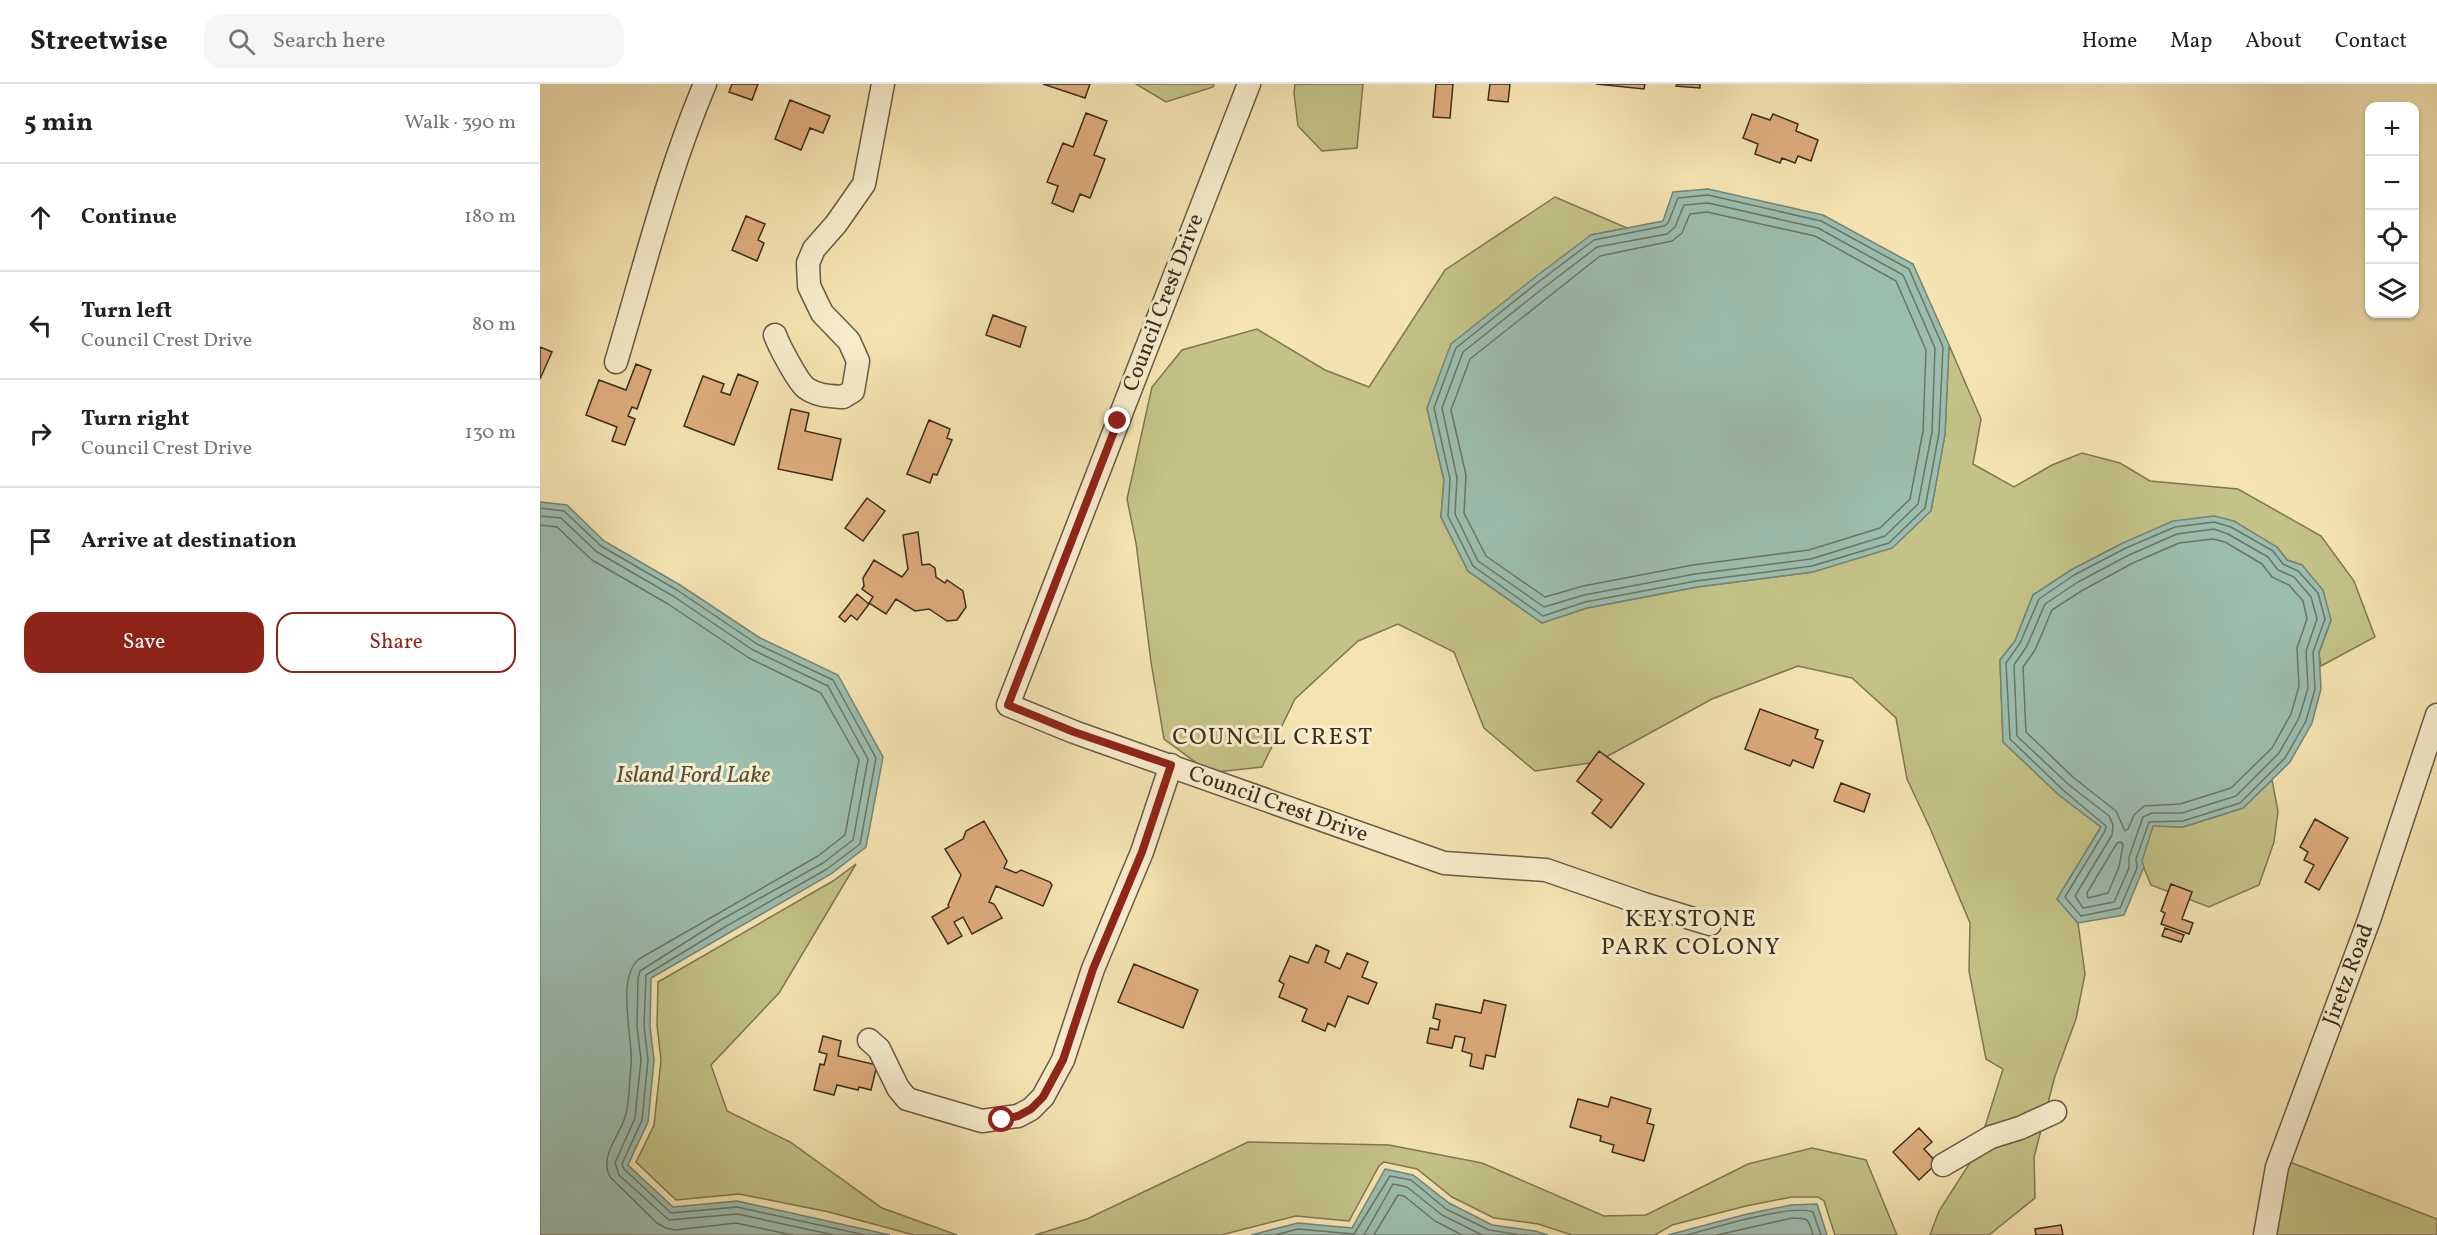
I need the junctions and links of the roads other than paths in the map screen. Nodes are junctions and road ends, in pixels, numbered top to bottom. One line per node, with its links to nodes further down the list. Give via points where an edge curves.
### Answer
1 (705, 84): 5 (street, via 688,123)
2 (883, 84): 4 (street, via 864,184 814,249 808,263 809,286 822,313 849,341 858,361 853,391 843,397 819,395 805,388)
3 (1249, 84): 7 (street, Council Crest Drive, via 1008,705)
4 (775, 335)
5 (616, 362)
6 (2437, 715): 12 (street, Jiretz Road, via 2368,920 2279,1160)
7 (1171, 765): 8 (street, Council Crest Drive, via 1444,863 1546,870); 9 (street, via 1142,852 1093,969 1063,1060 1043,1097 1031,1109 1010,1118 982,1121 907,1099 879,1049)
8 (1710, 924)
9 (869, 1040)
10 (2055, 1112): 11 (street, via 1991,1137)
11 (1943, 1165)
12 (2265, 1235)

